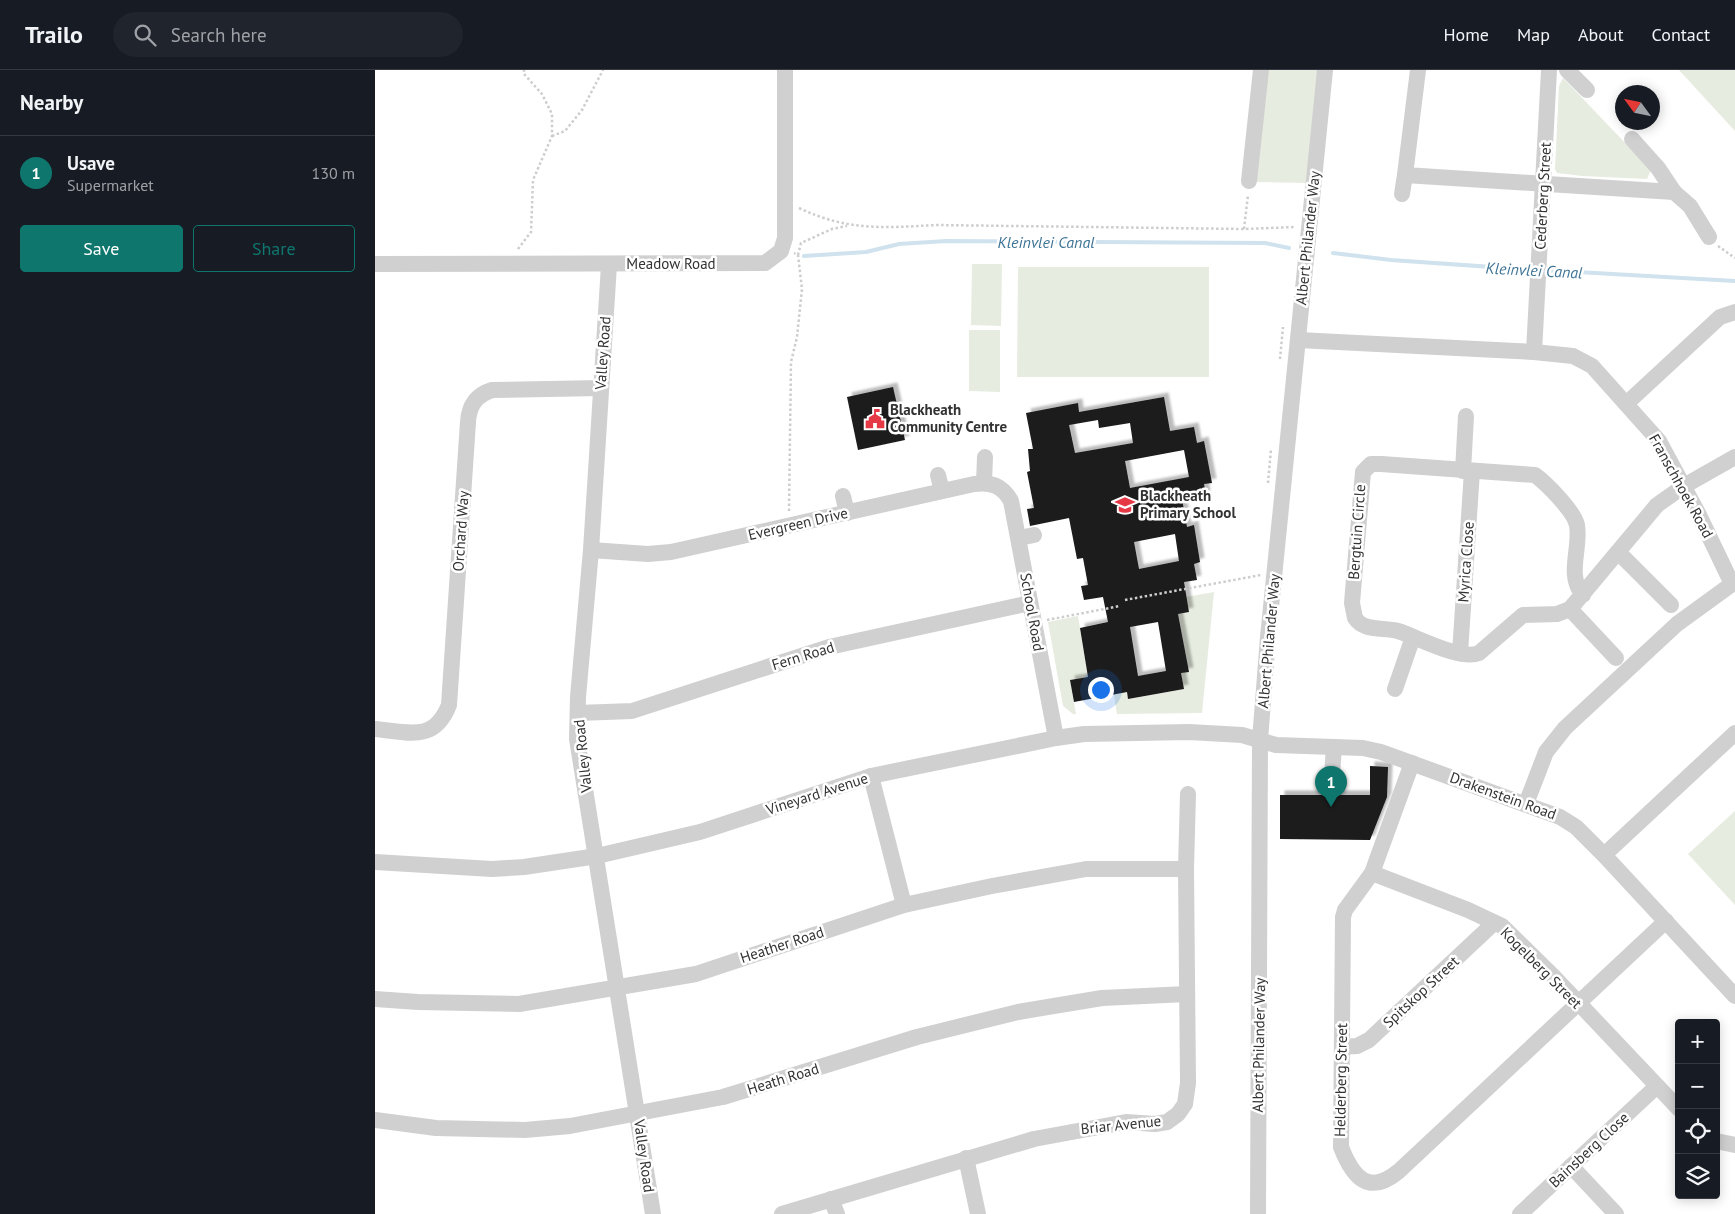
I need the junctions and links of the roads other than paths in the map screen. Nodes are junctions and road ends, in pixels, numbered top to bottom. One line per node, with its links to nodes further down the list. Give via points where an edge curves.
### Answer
1 (785, 70): 16 (street, Meadow Road, via 783,247 771,260 758,264)
2 (1261, 70): 10 (street)
3 (1325, 70): 18 (street, Albert Philander Way, via 1303,232 1305,265)
4 (1418, 70): 9 (street)
5 (1549, 70): 11 (street, Cederberg Street)
6 (1567, 70): 7 (street)
7 (1587, 90)
8 (1632, 140): 12 (street, via 1658,168)
9 (1405, 175): 11 (street); 13 (street)
10 (1249, 181)
11 (1543, 183): 12 (street); 19 (street, Cederberg Street)
12 (1674, 192): 14 (street, via 1690,206)
13 (1402, 194)
14 (1709, 237)
15 (375, 264): 16 (street, Meadow Road)
16 (609, 265): 20 (street, Valley Road)
17 (1735, 312): 21 (street, via 1720,317)
18 (1298, 340): 19 (street, Franschhoek Road); 48 (street, Albert Philander Way, via 1268,637)
19 (1534, 352): 21 (street, Franschhoek Road, via 1580,358 1592,366)
20 (601, 388): 33 (street, Valley Road); 45 (street, Orchard Way, via 492,390 473,403 467,422 449,705 444,718 430,731)
21 (1627, 403): 28 (street, Franschhoek Road, via 1659,441)
22 (1466, 416): 25 (street, Myrica Close)
23 (985, 457): 27 (street)
24 (1735, 457): 28 (street)
25 (1467, 471): 36 (street, Bergtuin Circle, via 1535,475 1565,506 1577,526 1575,582); 40 (street, Bergtuin Circle, via 1376,464 1368,466 1361,475 1353,615 1364,626); 41 (street, Myrica Close)
26 (938, 475): 30 (street)
27 (984, 483): 29 (street, Evergreen Drive); 30 (street, Evergreen Drive)
28 (1684, 486): 34 (street, via 1657,505); 35 (street, Franschhoek Road)
29 (1002, 488): 37 (street, School Road, via 1026,537)
30 (942, 491): 32 (street, Evergreen Drive)
31 (843, 496): 32 (street)
32 (847, 513): 33 (street, Evergreen Drive, via 665,553)
33 (591, 550): 44 (street, Valley Road)
34 (1618, 552): 36 (street); 38 (street)
35 (1733, 585): 54 (street, Franschhoek Road, via 1677,624 1565,728 1546,752)
36 (1583, 595): 39 (street)
37 (1030, 603): 44 (street, Fern Road, via 829,647 632,711); 47 (street, School Road)
38 (1671, 606)
39 (1570, 609): 41 (street, Bergtuin Circle, via 1557,614 1523,615 1479,653); 42 (street)
40 (1413, 637): 41 (street, Bergtuin Circle); 43 (street)
41 (1460, 653)
42 (1616, 658)
43 (1395, 689)
44 (578, 713): 56 (street, Valley Road, via 577,739)
45 (375, 729)
46 (1735, 733): 55 (street)
47 (1056, 738): 48 (street, Vineyard Avenue, via 1084,734 1189,732 1242,735); 51 (street, Vineyard Avenue)
48 (1261, 740): 49 (street, Drakenstein Road, via 1276,745); 81 (street, Albert Philander Way)
49 (1334, 747): 50 (street, Drakenstein Road, via 1371,749); 52 (street)
50 (1412, 763): 54 (street, Drakenstein Road); 59 (street, Helderberg Street)
51 (871, 776): 56 (street, Vineyard Avenue, via 699,832); 60 (street)
52 (1331, 789)
53 (1188, 794): 58 (street, Briar Avenue)
54 (1525, 804): 55 (street, Drakenstein Road, via 1568,821)
55 (1604, 855): 61 (street, Drakenstein Road)
56 (597, 856): 57 (street, Vineyard Avenue, via 492,869); 63 (street, Valley Road)
57 (375, 862)
58 (1186, 869): 60 (street, Heather Road, via 1085,869); 64 (street, Briar Avenue)
59 (1372, 873): 62 (street, Kogelberg Street); 68 (street, Helderberg Street, via 1344,914)
60 (904, 904): 63 (street, Heather Road, via 696,974)
61 (1666, 921): 65 (street, Drakenstein Road); 67 (street, Helderberg Street)
62 (1494, 923): 67 (street, Kogelberg Street, via 1502,926 1554,976); 68 (street, Spitskop Street, via 1369,1040)
63 (617, 987): 66 (street, Heather Road, via 519,1004); 71 (street, Valley Road)
64 (1187, 994): 71 (street, Heath Road, via 1102,998 1018,1012 917,1037 723,1097); 75 (street, Briar Avenue, via 1188,1083 1185,1104 1179,1114 1167,1122 1125,1122 1091,1127)
65 (1735, 996)
66 (375, 999)
67 (1578, 1004): 68 (street, Helderberg Street, via 1399,1171 1380,1184 1363,1180 1341,1147); 69 (street, Kogelberg Street)
68 (1342, 1048)
69 (1657, 1086): 70 (street, Kogelberg Street); 76 (street, Bainsberg Close)
70 (1675, 1105)
71 (638, 1114): 72 (street, Heath Road, via 525,1130 436,1128); 78 (street, Valley Road)
72 (375, 1120)
73 (1720, 1142): 74 (street)
74 (1735, 1145)
75 (965, 1158): 77 (street, Briar Avenue); 80 (street)
76 (1571, 1166): 82 (street, Bainsberg Close); 83 (street)
77 (834, 1206): 79 (street, Briar Avenue)
78 (653, 1214)
79 (782, 1214)
80 (978, 1214)
81 (1259, 1214)
82 (1521, 1214)
83 (1616, 1214)

